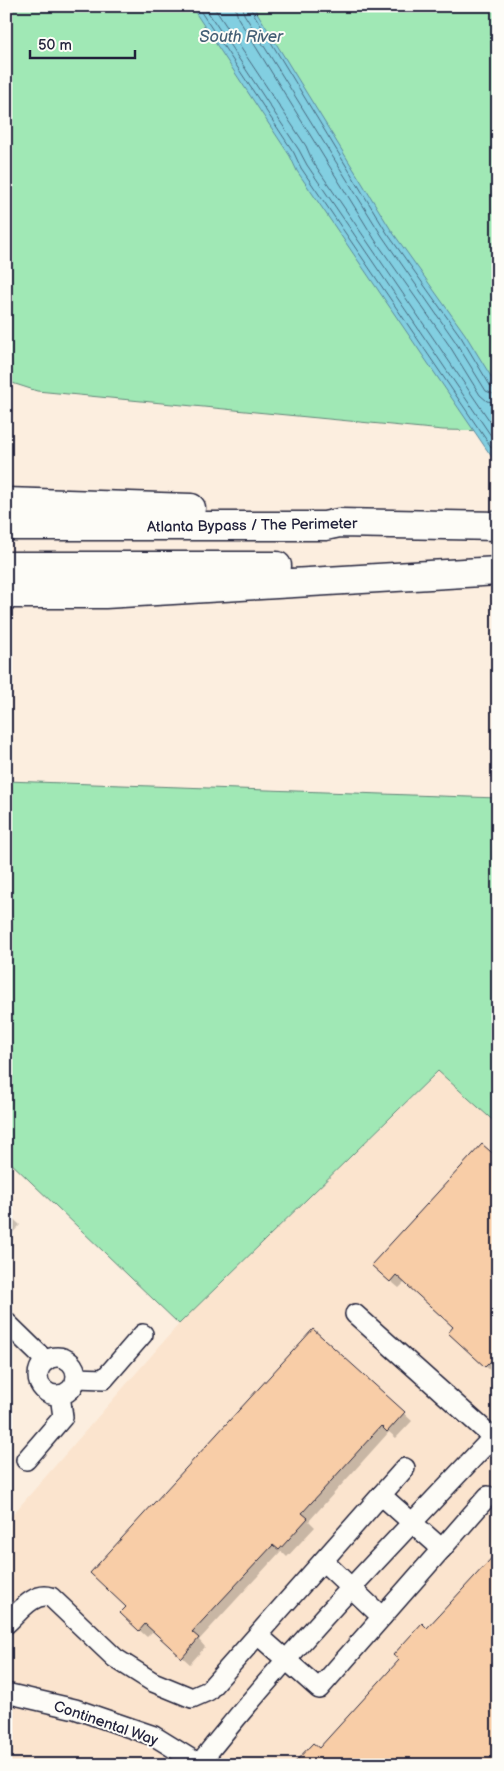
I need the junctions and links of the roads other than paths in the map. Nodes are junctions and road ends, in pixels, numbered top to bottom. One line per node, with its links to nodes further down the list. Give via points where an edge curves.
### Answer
1 (6, 502): 2 (highway, via 237,509)
2 (339, 523): 3 (highway, Atlanta Bypass / The Perimeter, via 325,526); 4 (highway, Atlanta Bypass / The Perimeter)
3 (6, 526)
4 (498, 526)
5 (6, 566): 6 (highway)
6 (498, 570): 7 (highway, via 105,594)
7 (6, 594)
8 (355, 1314): 14 (street)
9 (6, 1322): 11 (street)
10 (143, 1334): 12 (street, via 104,1380)
11 (46, 1361): 12 (street, via 57,1358 69,1361); 13 (street, via 39,1371 40,1383 48,1392)
12 (76, 1378): 13 (street, via 71,1389)
13 (60, 1395): 15 (street, via 63,1417)
14 (495, 1440): 19 (street)
15 (26, 1460)
16 (405, 1468): 17 (street)
17 (381, 1495): 19 (street); 21 (street)
18 (488, 1496): 20 (street)
19 (412, 1523): 20 (street); 22 (street)
20 (442, 1549): 23 (street)
21 (323, 1561): 22 (street); 25 (street)
22 (351, 1588): 23 (street); 26 (street)
23 (382, 1617): 26 (street, via 319,1689)
24 (6, 1624): 25 (street, via 33,1599 53,1598 115,1658 153,1682 192,1698 208,1691)
25 (258, 1635): 26 (street)
26 (286, 1660): 28 (street, via 242,1709)
27 (6, 1693): 28 (street, Continental Way, via 75,1709 154,1736)
28 (200, 1764)

